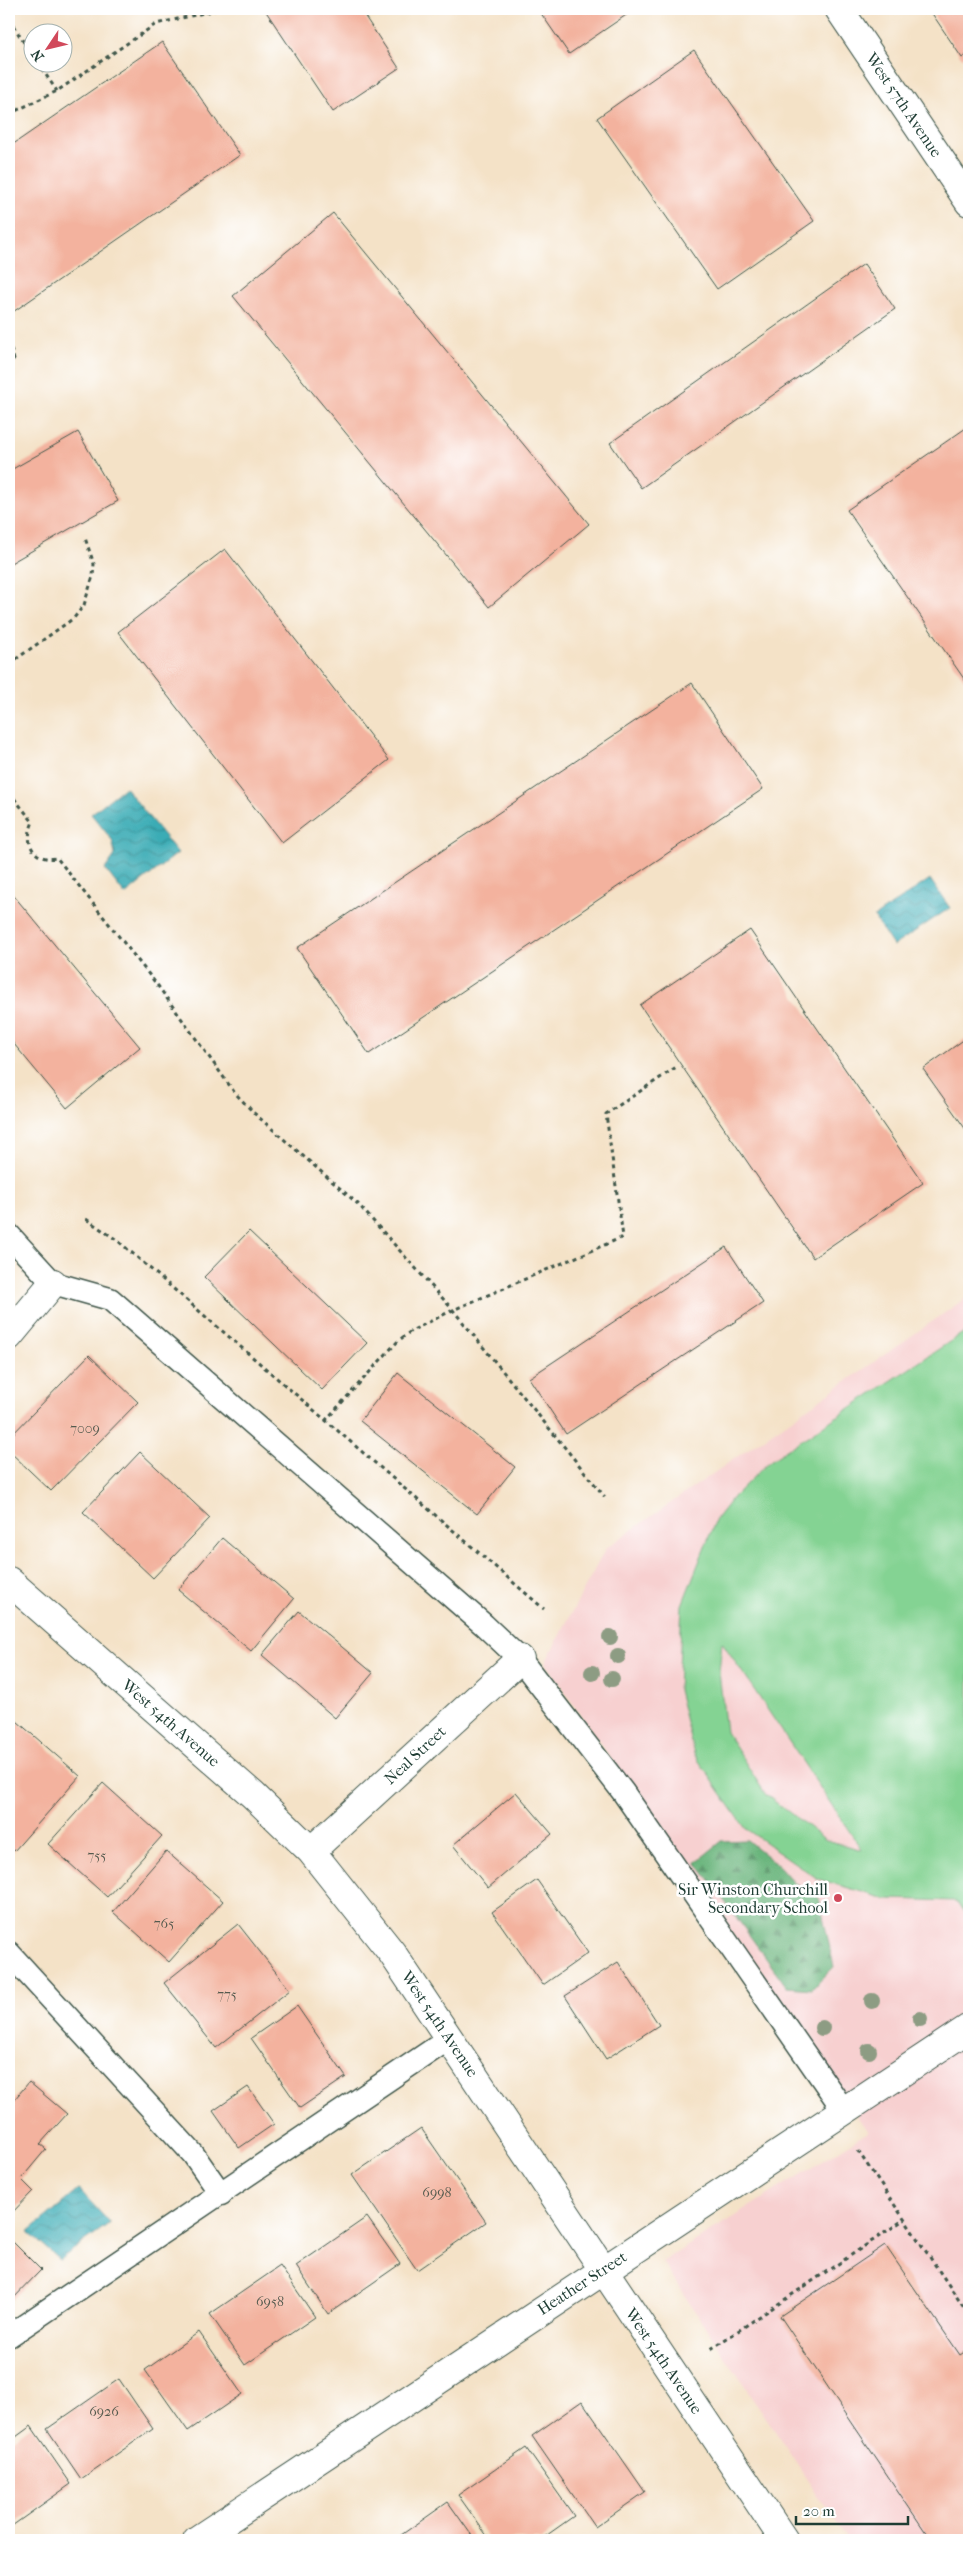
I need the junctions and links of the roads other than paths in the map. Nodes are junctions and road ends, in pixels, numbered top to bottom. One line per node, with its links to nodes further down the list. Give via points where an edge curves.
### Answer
1 (839, 9): 2 (street, West 57th Avenue)
2 (969, 202)
3 (9, 1235): 4 (lane)
4 (53, 1283): 5 (street); 7 (lane, via 110,1299)
5 (9, 1336)
6 (9, 1581): 8 (street, West 54th Avenue, via 253,1795)
7 (520, 1659): 8 (street, Neal Street); 12 (lane, via 624,1792)
8 (311, 1851): 11 (street, West 54th Avenue, via 392,1952)
9 (9, 1953): 13 (lane, via 193,2154)
10 (969, 2028): 12 (street, Heather Street)
11 (450, 2038): 13 (lane); 14 (street, West 54th Avenue)
12 (844, 2112): 14 (street, Heather Street)
13 (221, 2194): 15 (lane)
14 (602, 2270): 16 (street, West 54th Avenue); 17 (street, Heather Street)
15 (9, 2336)
16 (782, 2539)
17 (197, 2540)

